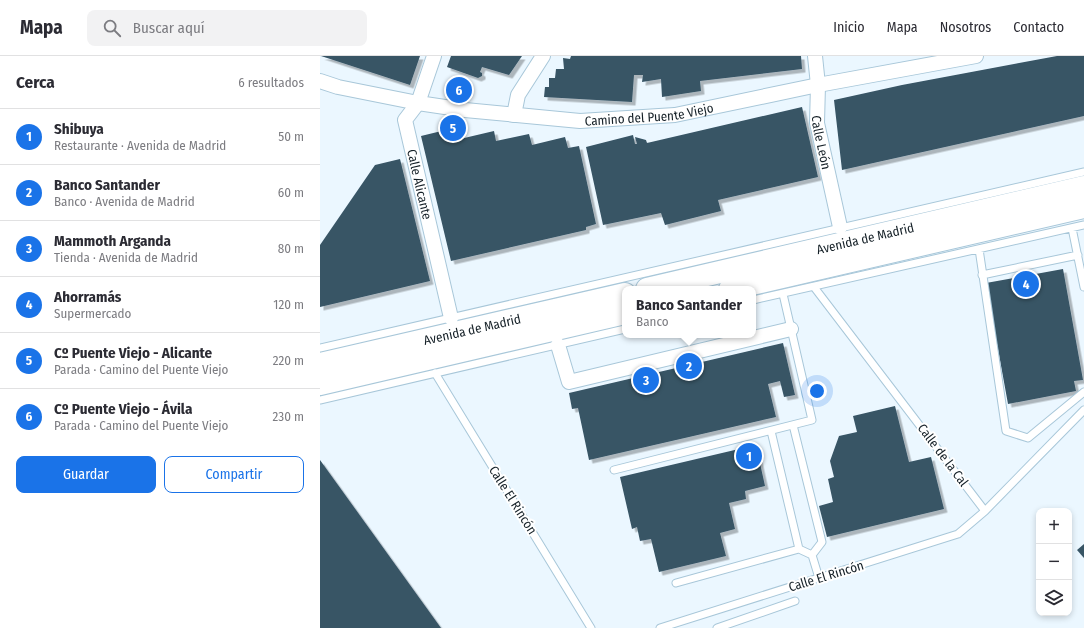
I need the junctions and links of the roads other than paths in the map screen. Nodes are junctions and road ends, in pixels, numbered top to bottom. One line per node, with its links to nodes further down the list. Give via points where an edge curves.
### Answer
1 (434, 56): 7 (street, Calle Alicante)
2 (543, 56): 8 (street, via 518,95)
3 (815, 56): 6 (street, Calle León)
4 (976, 56): 6 (street, Camino del Puente Viejo)
5 (320, 81): 7 (street, Camino del Puente Viejo)
6 (818, 85): 8 (street, Camino del Puente Viejo, via 675,115 580,121); 13 (street, Calle León, via 817,123)
7 (418, 103): 8 (street, Camino del Puente Viejo); 26 (street, Calle Alicante, via 405,120)
8 (514, 115)
9 (1084, 172): 13 (lane)
10 (1084, 188): 18 (highway, Avenida de Madrid)
11 (1084, 207): 19 (highway, Avenida de Madrid)
12 (1084, 226): 14 (lane)
13 (840, 227): 26 (lane)
14 (1072, 228): 15 (lane); 16 (lane)
15 (978, 249): 17 (lane); 20 (lane)
16 (1078, 255): 17 (lane); 21 (lane)
17 (982, 275): 36 (lane, via 1006,431 1028,438)
18 (660, 286)
19 (743, 286)
20 (814, 286): 22 (lane); 42 (lane, Calle de la Cal)
21 (1084, 287)
22 (783, 294): 24 (lane); 27 (lane)
23 (622, 295): 33 (highway, Avenida de Madrid)
24 (756, 299)
25 (622, 314): 35 (highway, Avenida de Madrid)
26 (451, 318): 32 (lane)
27 (791, 329): 29 (street); 39 (lane, via 812,420)
28 (622, 330): 31 (lane)
29 (756, 337)
30 (753, 338): 31 (street, via 569,382)
31 (558, 345): 34 (lane)
32 (320, 348)
33 (320, 364)
34 (435, 373): 37 (lane); 48 (lane, Calle El Rincón)
35 (320, 384)
36 (1084, 392)
37 (320, 400)
38 (1084, 410): 42 (lane)
39 (793, 425): 40 (lane); 44 (lane, via 822,542)
40 (771, 430): 41 (lane); 43 (lane)
41 (614, 470)
42 (985, 511): 45 (lane, Calle El Rincón, via 958,534)
43 (799, 550): 44 (lane); 46 (lane)
44 (812, 555): 45 (lane)
45 (819, 578): 49 (lane, Calle El Rincón)
46 (676, 583)
47 (794, 601): 50 (lane)
48 (591, 628)
49 (660, 628)
50 (717, 628)

